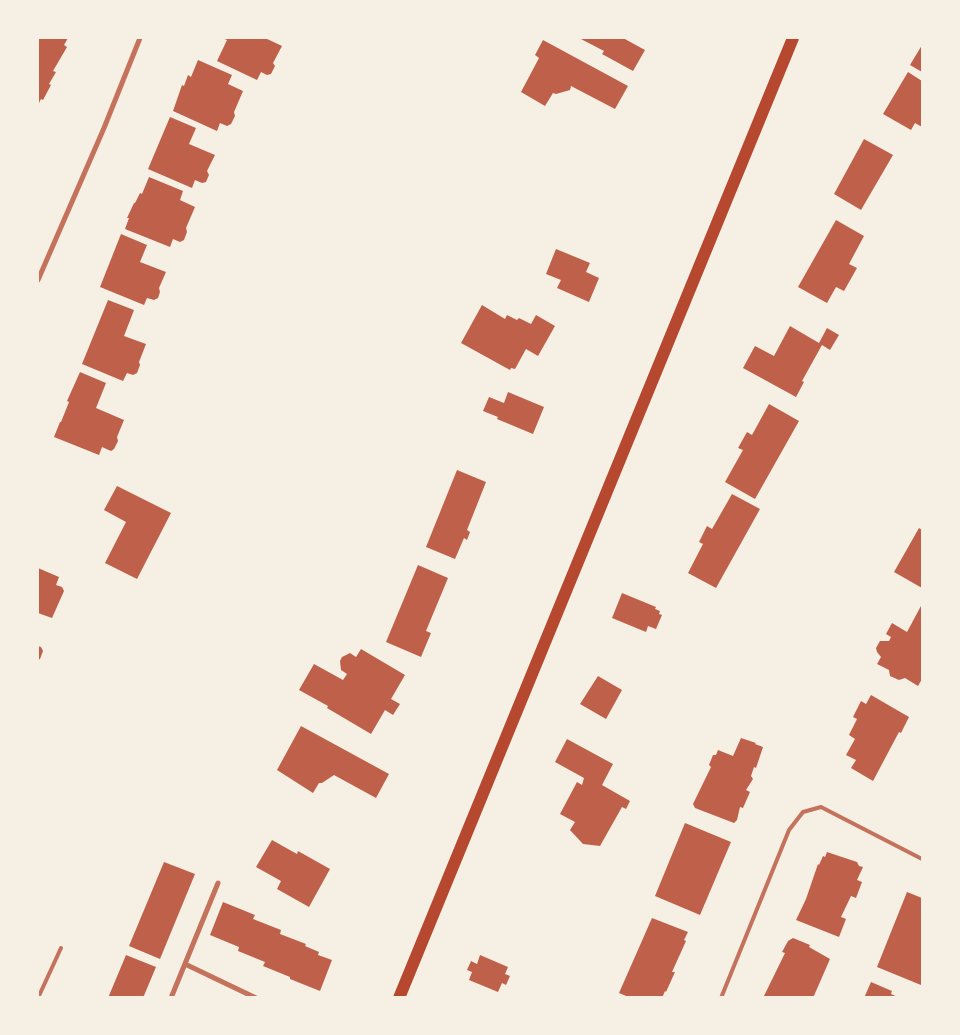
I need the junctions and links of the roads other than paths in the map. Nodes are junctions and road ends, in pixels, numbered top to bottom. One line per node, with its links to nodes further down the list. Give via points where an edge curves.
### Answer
1 (140, 38): 3 (street)
2 (793, 38): 11 (main road)
3 (38, 280)
4 (922, 859): 12 (lane, via 822,807 803,812 789,830)
5 (218, 883): 7 (street)
6 (61, 948): 8 (lane)
7 (185, 964): 9 (street); 10 (street)
8 (38, 998)
9 (171, 998)
10 (256, 998)
11 (399, 998)
12 (721, 998)

